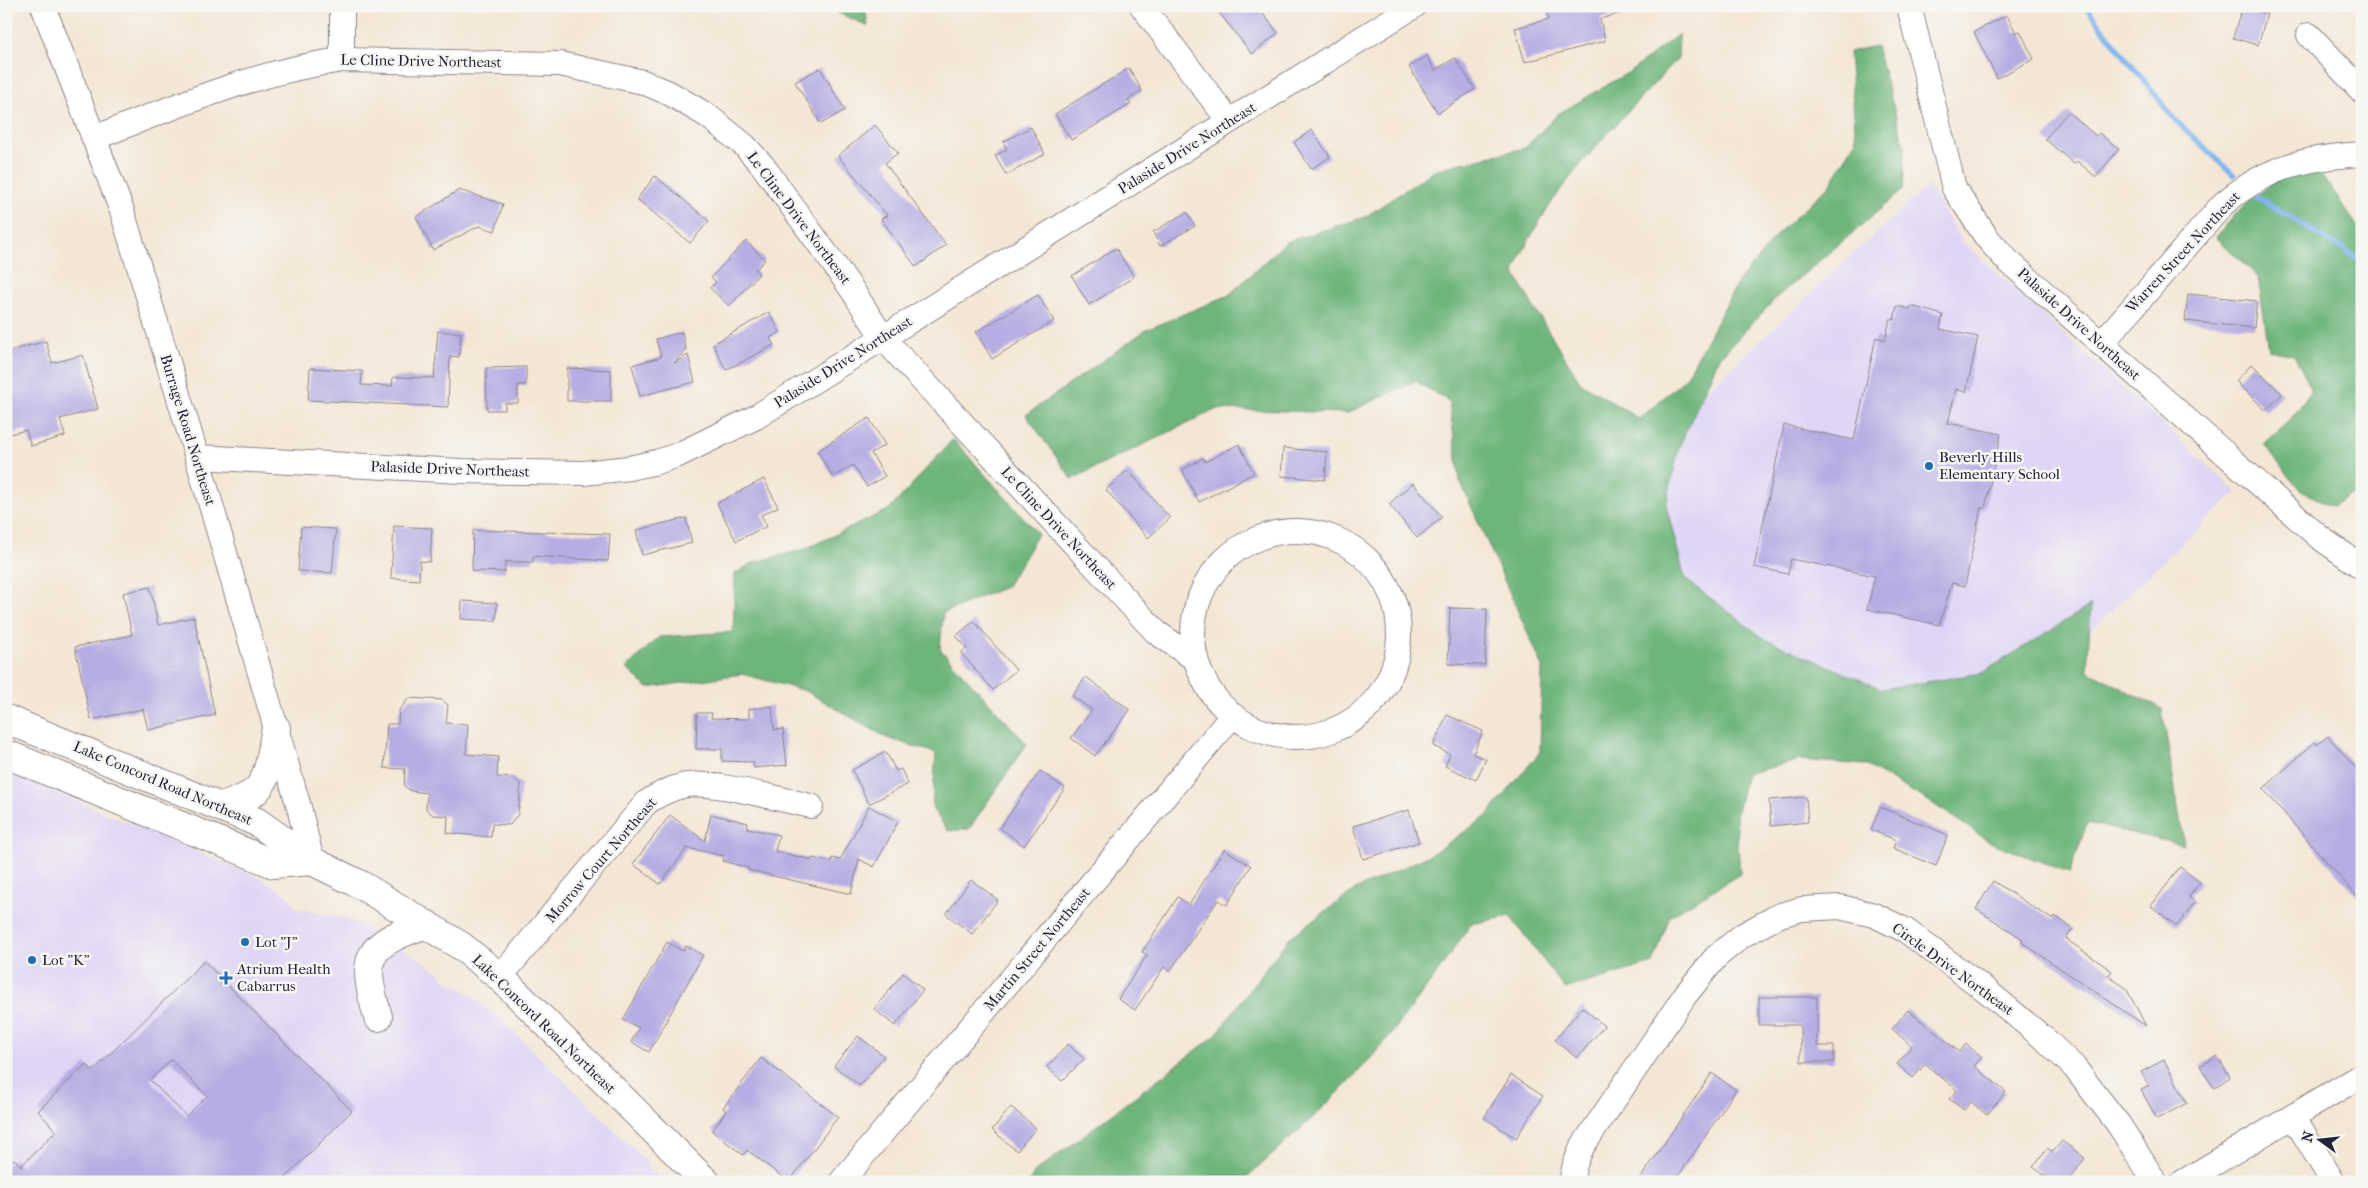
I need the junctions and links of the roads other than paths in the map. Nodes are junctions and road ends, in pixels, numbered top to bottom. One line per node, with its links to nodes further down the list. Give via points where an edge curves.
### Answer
1 (43, 6): 10 (street, Burrage Road Northeast)
2 (342, 6): 7 (street)
3 (1142, 6): 9 (street)
4 (1414, 6): 9 (street, Palaside Drive Northeast)
5 (1909, 6): 13 (street, Palaside Drive Northeast, via 1954,188 1987,238 2006,259)
6 (2309, 35): 8 (street)
7 (342, 60): 10 (street, Le Cline Drive Northeast, via 321,62 251,80); 12 (street, Le Cline Drive Northeast, via 560,64 643,82 669,92 708,116 744,145 763,166)
8 (2362, 91)
9 (1229, 122): 12 (street, Palaside Drive Northeast)
10 (94, 138): 14 (street, Burrage Road Northeast, via 122,211)
11 (2362, 154): 13 (street, Warren Street Northeast, via 2304,160 2264,175 2244,187 2224,203)
12 (883, 338): 14 (street, Palaside Drive Northeast, via 756,417 678,454 629,468 584,473 461,471); 16 (street, Le Cline Drive Northeast, via 1156,632)
13 (2100, 344): 15 (street, Palaside Drive Northeast, via 2319,537)
14 (197, 457): 19 (street, Burrage Road Northeast)
15 (2362, 567)
16 (1195, 659): 17 (street, via 1203,681); 17 (street, via 1192,635 1195,611 1203,588 1222,562 1255,538 1302,530 1326,534 1368,558 1383,577 1399,623 1398,647 1386,686 1365,712 1329,732 1303,737 1269,734)
17 (1232, 716): 30 (street, Martin Street Northeast)
18 (6, 719): 22 (main road, Lake Concord Road Northeast)
19 (276, 728): 22 (main road, via 260,787); 23 (street, Burrage Road Northeast)
20 (6, 754): 23 (main road, via 274,864)
21 (812, 806): 25 (street, Morrow Court Northeast, via 707,785 683,785 661,793 647,802)
22 (222, 808): 23 (main road, Lake Concord Road Northeast, via 257,822)
23 (312, 861): 24 (main road, Lake Concord Road Northeast, via 362,885)
24 (426, 924): 25 (main road, Lake Concord Road Northeast); 26 (main road, via 385,940 371,957 367,971)
25 (500, 977): 29 (main road, Lake Concord Road Northeast)
26 (378, 1017)
27 (2362, 1075): 28 (street)
28 (2293, 1116): 33 (street); 34 (street)
29 (706, 1182)
30 (841, 1182)
31 (1571, 1182): 32 (street, Circle Drive Northeast, via 1582,1147 1686,994 1716,957 1743,935 1780,915 1840,907 1874,915 1905,930 2010,1010 2074,1067 2119,1125)
32 (2155, 1182)
33 (2183, 1182)
34 (2333, 1182)

